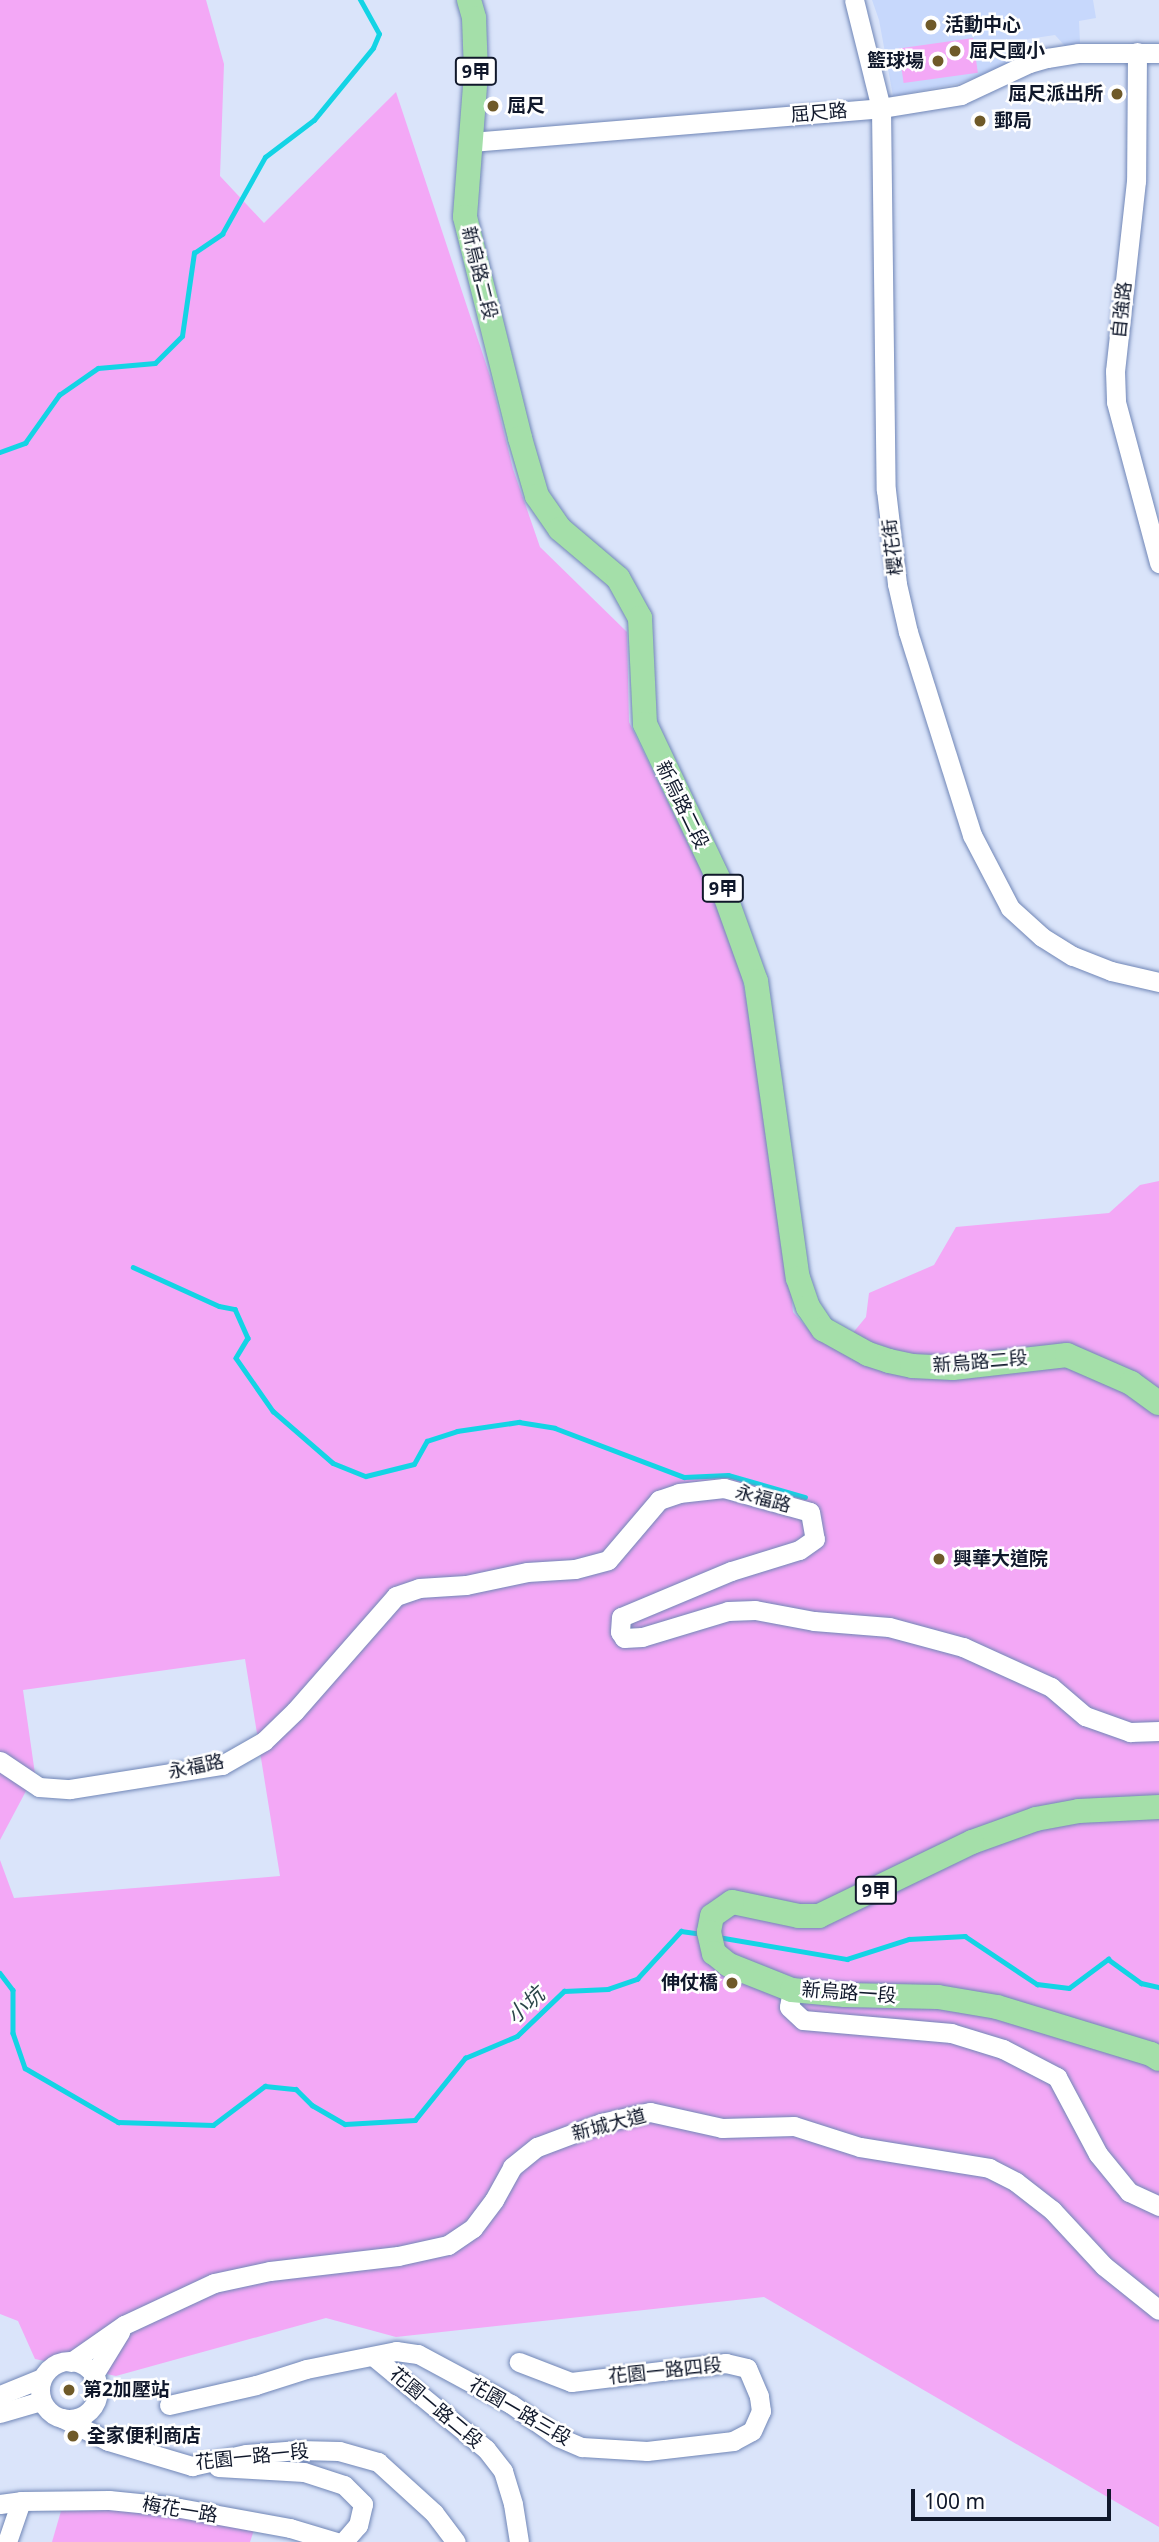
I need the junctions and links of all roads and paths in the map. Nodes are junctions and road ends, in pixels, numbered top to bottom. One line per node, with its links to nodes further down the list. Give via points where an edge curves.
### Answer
1 (469, 0): 6 (main road, 新烏路二段 / 9甲, via 476,73)
2 (854, 0): 5 (street, 櫻花街)
3 (1137, 52): 4 (street, 屈尺路); 5 (street, 屈尺路, via 1047,58 961,95); 7 (street, 自強路, via 1136,181 1115,371 1116,402)
4 (1159, 53)
5 (881, 108): 6 (street, 屈尺路); 8 (street, 櫻花街, via 886,490 908,635 972,835 1010,908 1042,937 1073,956)
6 (471, 142): 9 (main road, 新烏路二段 / 9甲, via 465,218 537,496 560,528 618,579 640,618 645,724 722,884 756,981 798,1278 808,1307 823,1329 889,1361 953,1368 1067,1356 1131,1383)
7 (1159, 563)
8 (1159, 982)
9 (1159, 1403)
10 (1159, 1731): 11 (street, 永福路, via 1130,1732 1085,1716 1051,1688 943,1640 889,1627 755,1610 728,1611 642,1637 624,1638 621,1617 799,1550 815,1539 810,1512 724,1488 659,1500 608,1560 575,1569 419,1588 396,1596 272,1734 222,1765 70,1789 39,1787)
11 (0, 1761)
12 (1159, 1807): 13 (main road, 新烏路一段 / 9甲, via 1079,1811 1036,1819 972,1842 819,1916 732,1902 712,1916 709,1932 715,1953 729,1965)
13 (792, 1990): 14 (main road, 新烏路一段 / 9甲, via 938,1997 997,2007); 15 (street, via 789,2007 803,2020 951,2033 1003,2049 1057,2077 1098,2154 1129,2192)
14 (1159, 2059)
15 (1159, 2206)
16 (1159, 2310): 17 (street, 新城大道, via 1104,2266 1052,2210 989,2168 860,2147 794,2126 722,2128 650,2112 601,2123 537,2147 512,2167 473,2228 448,2245 214,2283)
17 (124, 2325): 19 (street, 新城大道); 21 (street)
18 (374, 2357): 25 (street, 花園一路二段, via 306,2369); 29 (street, 花園一路三段, via 396,2351 418,2354 582,2448 647,2452 699,2448 733,2441); 38 (street, 花園一路二段, via 486,2449 503,2471)
19 (71, 2362): 21 (street, via 88,2368); 22 (street, via 54,2365)
20 (519, 2362): 29 (street, 花園一路四段, via 571,2382 726,2363 747,2368 760,2396 761,2411)
21 (93, 2376): 26 (street, via 98,2392)
22 (42, 2378): 23 (street); 24 (street)
23 (0, 2397): 24 (street)
24 (41, 2401): 27 (street); 28 (street)
25 (169, 2405)
26 (91, 2408): 28 (street, via 78,2418); 30 (street)
27 (0, 2413)
28 (62, 2418): 30 (street, 花園一路一段)
29 (752, 2431)
30 (108, 2441): 31 (street, 花園一路一段)
31 (192, 2466): 36 (street, via 304,2472 344,2485 363,2504 358,2525); 37 (street, 花園一路一段, via 246,2454 299,2450 339,2451 378,2462 424,2504)
32 (20, 2501): 33 (street, 梅花一路); 34 (street); 35 (street, 梅花一路, via 109,2500 169,2507 290,2528)
33 (0, 2504)
34 (7, 2542)
35 (336, 2542)
36 (343, 2542)
37 (456, 2542)
38 (519, 2542)

